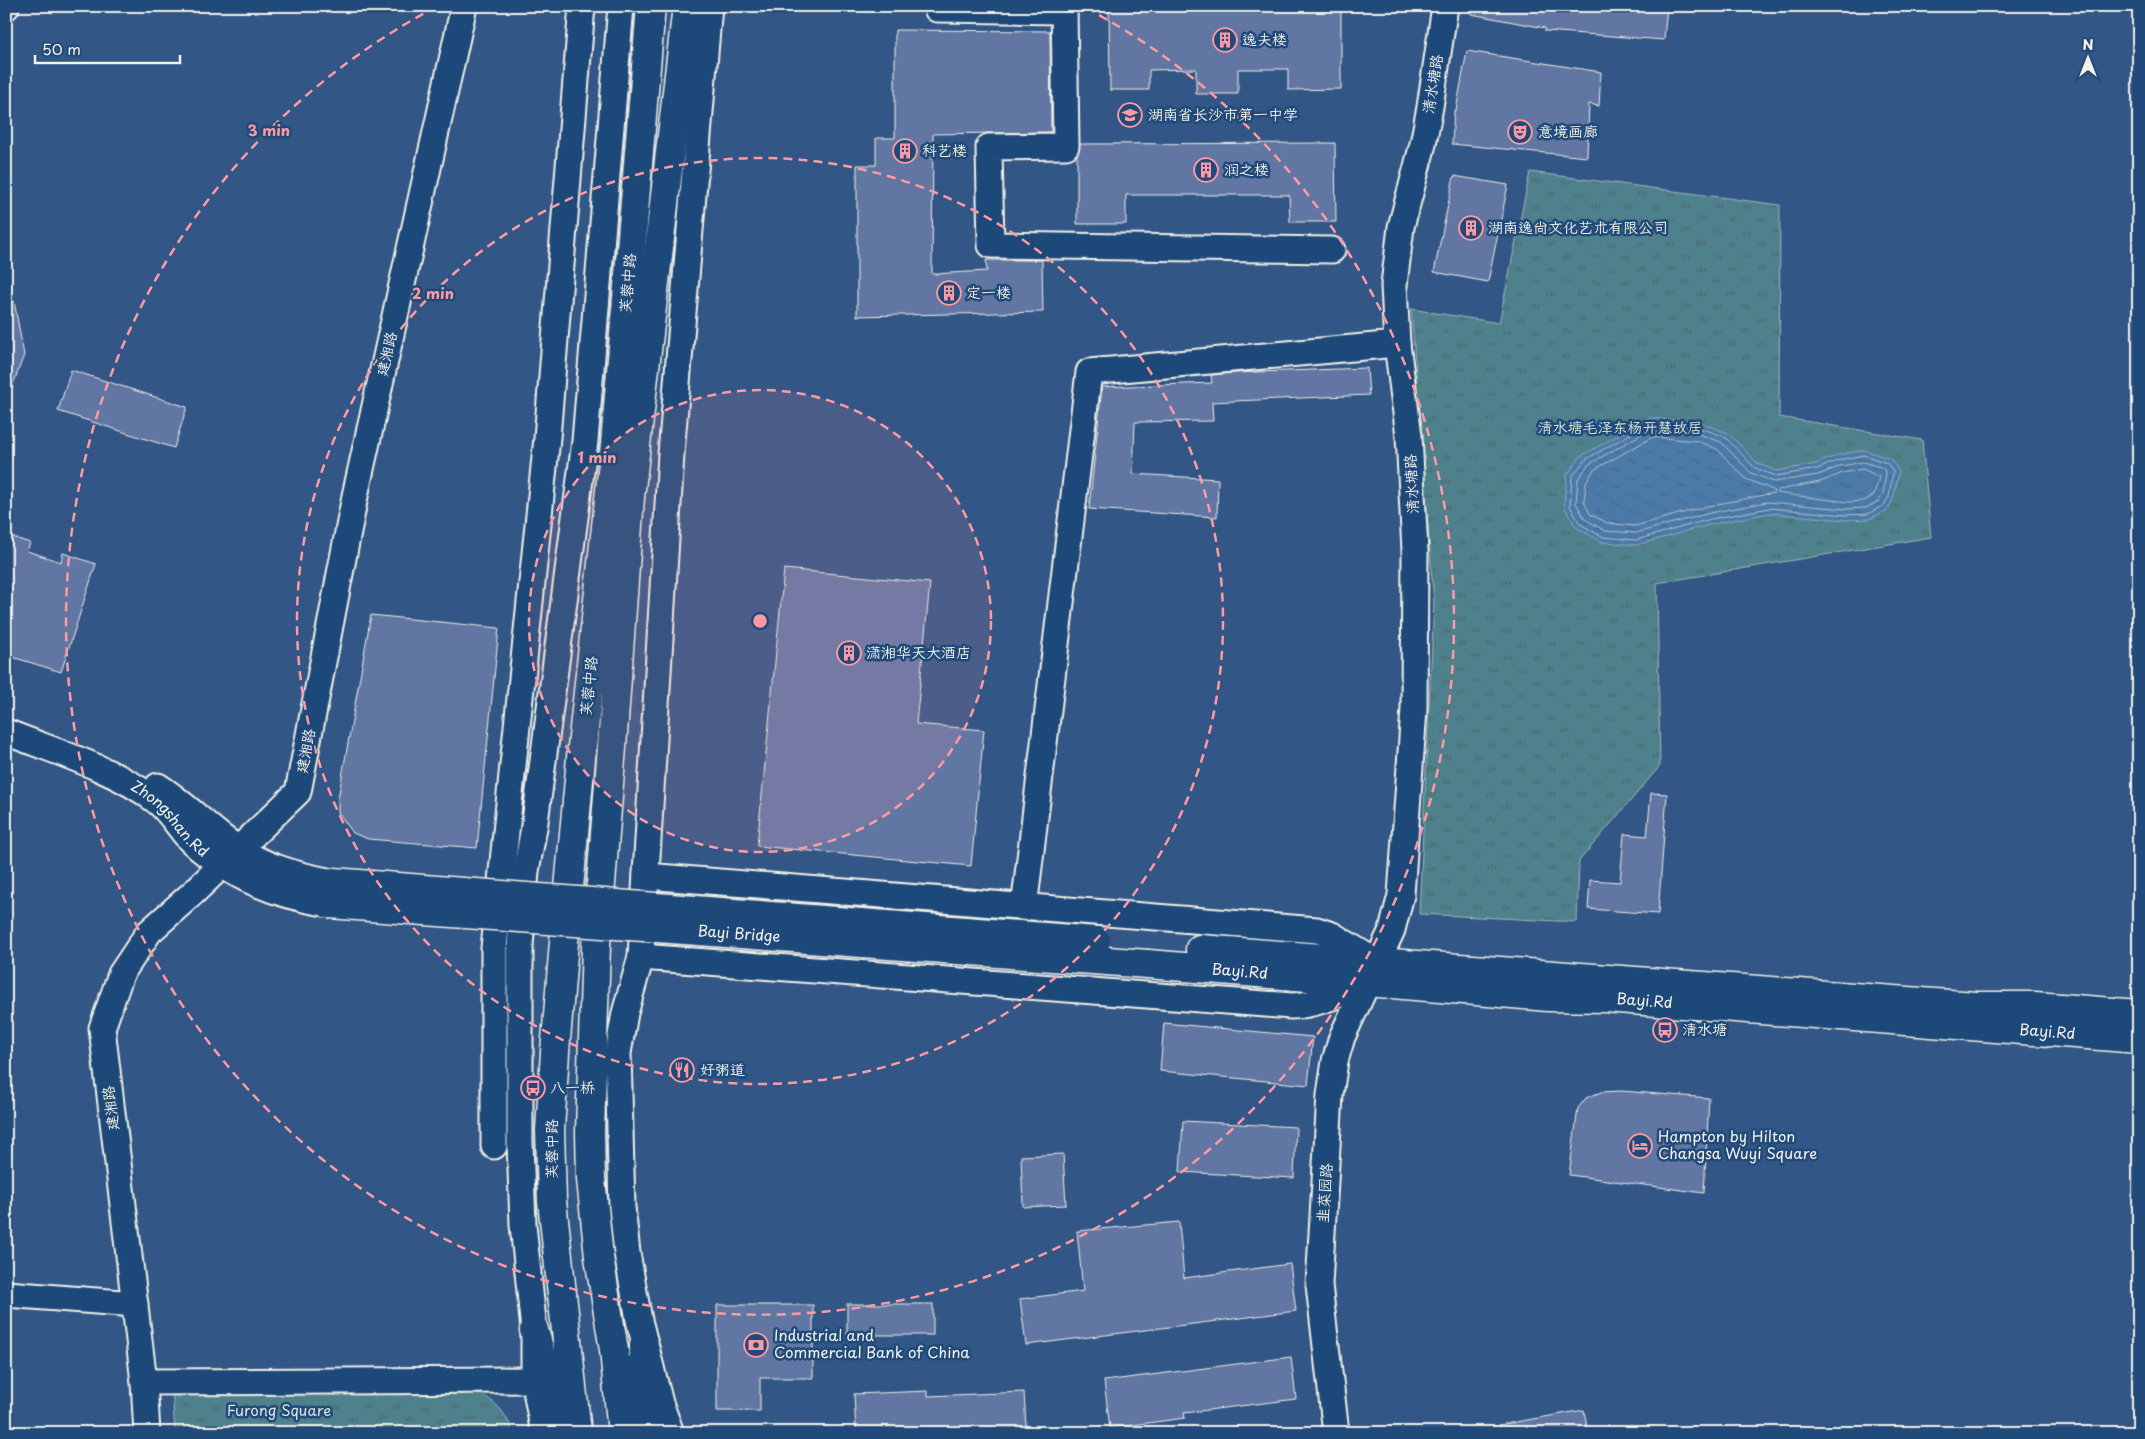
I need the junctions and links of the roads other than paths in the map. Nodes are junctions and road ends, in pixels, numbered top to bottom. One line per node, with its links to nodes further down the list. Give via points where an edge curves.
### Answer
1 (464, 6): 14 (street, 建湘路, via 355,496 298,792)
2 (582, 6): 23 (street, via 547,438 494,948)
3 (621, 6): 26 (street, via 585,441 526,871 520,946 523,1225)
4 (651, 6): 29 (main road, 芙蓉中路, via 615,444 582,747 550,1130 552,1201)
5 (687, 6): 28 (main road, 芙蓉中路, via 630,497 596,945 591,1178 599,1257)
6 (709, 6): 15 (street, via 670,454)
7 (1445, 6): 11 (street, 清水塘路, via 1422,144 1396,256)
8 (937, 9): 9 (street)
9 (1064, 9): 10 (street, via 1066,146 989,147 991,245)
10 (1332, 250)
11 (1397, 344): 17 (street, via 1089,372); 20 (street, 清水塘路, via 1409,436 1413,502 1414,709 1402,894 1392,930)
12 (6, 720): 14 (street, Zhongshan.Rd, via 121,764 165,791)
13 (6, 732): 14 (street, Zhongshan.Rd, via 116,777 155,800 191,840)
14 (230, 857): 16 (street, Zhongshan.Rd, via 257,860); 25 (street, 建湘路, via 149,932 121,974 102,1028)
15 (646, 876): 17 (street); 19 (street)
16 (331, 893): 18 (main road, Bayi Bridge, bridge)
17 (1024, 908): 20 (street, via 1317,930 1332,935)
18 (1149, 954): 20 (main road, Bayi.Rd)
19 (641, 957): 20 (street, via 1292,1006 1318,1002); 27 (street, via 624,1013 618,1053 622,1207)
20 (1372, 972): 21 (main road, Bayi.Rd); 22 (main road, Bayi.Rd, via 1538,997 1605,998); 40 (street, 韭菜园路, via 1342,1037 1330,1094 1319,1285)
21 (2139, 1014)
22 (2139, 1039)
23 (494, 1146)
24 (6, 1294): 25 (street)
25 (135, 1304): 31 (street, 建湘路)
26 (534, 1330): 30 (street); 35 (main road)
27 (644, 1344): 32 (main road); 39 (street)
28 (614, 1350): 32 (main road); 38 (main road)
29 (570, 1365): 36 (main road); 37 (main road)
30 (534, 1380): 31 (street); 34 (street)
31 (144, 1382): 33 (street, 建湘路)
32 (646, 1423)
33 (147, 1433)
34 (544, 1433)
35 (563, 1433)
36 (577, 1433)
37 (590, 1433)
38 (622, 1433)
39 (671, 1433)
40 (1336, 1433)

